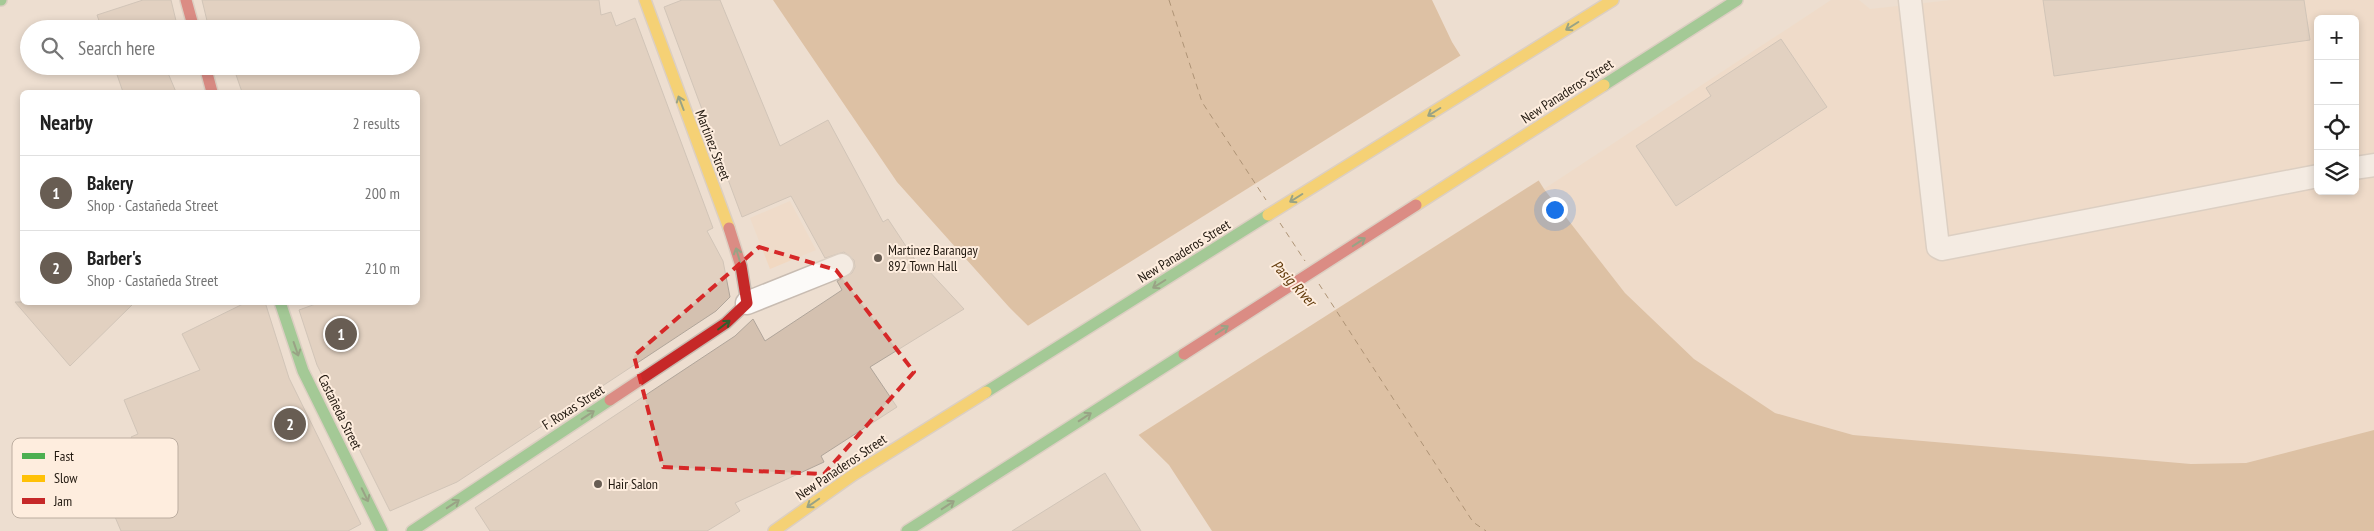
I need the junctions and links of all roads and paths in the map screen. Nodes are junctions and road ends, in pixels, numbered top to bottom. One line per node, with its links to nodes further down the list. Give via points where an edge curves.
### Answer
1 (186, 0): 6 (main road)
2 (645, 0): 13 (main road, Martinez Street, one-way to 2, via 744,273 733,238 666,65)
3 (1613, 0): 17 (main road, New Panaderos Street, one-way to 17, via 853,475)
4 (1737, 0): 18 (main road, New Panaderos Street, one-way to 4)
5 (1910, 0): 11 (lane, via 1938,247 1942,249)
6 (192, 20)
7 (207, 75): 8 (main road)
8 (211, 90)
9 (2374, 165): 10 (lane)
10 (2359, 167)
11 (2314, 177)
12 (842, 266): 13 (lane)
13 (747, 303): 16 (main road, F. Roxas Street, one-way to 13, via 726,324)
14 (281, 305): 15 (main road, Castañeda Street, one-way to 15, via 303,370)
15 (382, 531)
16 (412, 531)
17 (774, 531)
18 (907, 531)

